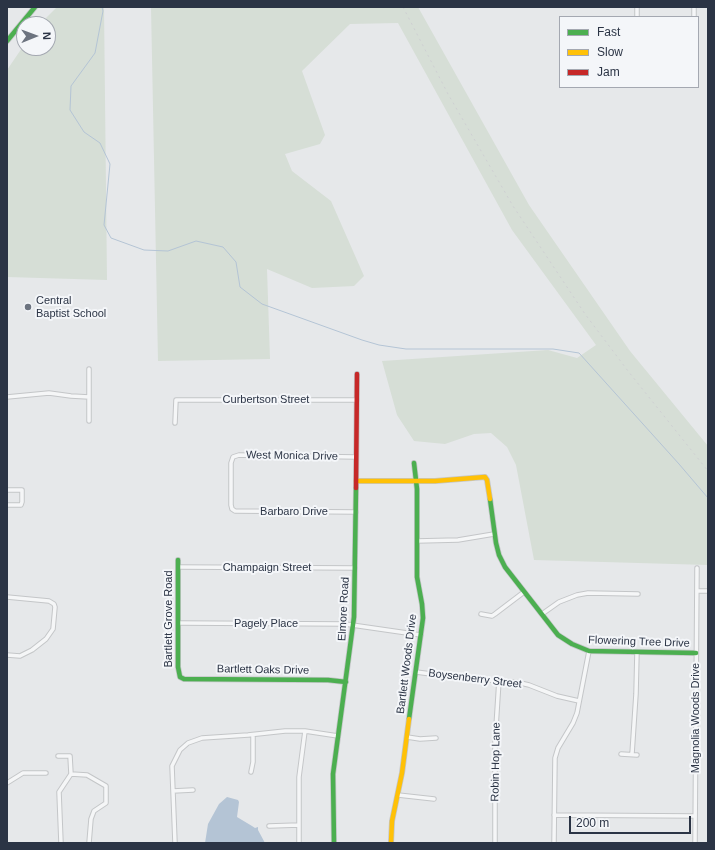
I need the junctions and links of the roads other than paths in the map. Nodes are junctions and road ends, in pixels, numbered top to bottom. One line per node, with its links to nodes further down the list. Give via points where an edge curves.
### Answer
1 (35, 7): 2 (street)
2 (7, 41)
3 (89, 369): 6 (street)
4 (357, 374): 7 (street, Elmore Road)
5 (7, 397): 6 (street, via 49,393)
6 (89, 397): 8 (street)
7 (357, 400): 9 (street, Curbertson Street, via 176,400); 10 (street, Elmore Road)
8 (89, 421)
9 (175, 423)
10 (356, 457): 13 (street, Elmore Road); 16 (street, West Monica Drive, via 235,456 231,463)
11 (414, 463): 12 (street, Bartlett Woods Drive)
12 (416, 480): 13 (street, Flowering Tree Drive); 18 (street, Flowering Tree Drive, via 441,481 485,477); 19 (street, Bartlett Woods Drive)
13 (356, 481): 17 (street, Elmore Road)
14 (7, 490): 15 (street, via 22,490 21,505)
15 (7, 505)
16 (232, 509): 17 (street, Barbaro Drive, via 238,512)
17 (356, 512): 22 (street, Elmore Road)
18 (494, 534): 19 (street, via 458,540); 26 (street, Flowering Tree Drive, via 503,563)
19 (417, 541): 33 (street, Bartlett Woods Drive, via 417,577 423,610)
20 (178, 560): 21 (street, Bartlett Grove Road)
21 (178, 567): 22 (street, Champaign Street); 31 (street, Bartlett Grove Road)
22 (355, 568): 32 (street, Elmore Road)
23 (697, 568): 24 (street, Magnolia Woods Drive)
24 (697, 591): 25 (street); 36 (street, Magnolia Woods Drive)
25 (708, 591)
26 (524, 592): 29 (street, via 495,614); 30 (street, Flowering Tree Drive)
27 (638, 594): 30 (street, via 577,595 559,602)
28 (7, 597): 37 (street, via 51,602 55,607 53,628 46,638 20,656)
29 (481, 614)
30 (542, 614): 34 (street, Flowering Tree Drive, via 558,635)
31 (178, 623): 32 (street, Pagely Place); 39 (street, Bartlett Grove Road)
32 (353, 625): 33 (street, Pagely Place); 41 (street, Elmore Road)
33 (421, 635): 38 (street, Bartlett Woods Drive)
34 (589, 651): 35 (street, Flowering Tree Drive); 42 (street)
35 (636, 652): 36 (street, Flowering Tree Drive); 49 (street)
36 (696, 652): 61 (street, Magnolia Woods Drive)
37 (7, 655)
38 (416, 672): 40 (street, Boysenberry Street); 46 (street, Bartlett Woods Drive)
39 (180, 677): 41 (street, Bartlett Oaks Drive)
40 (499, 680): 42 (street, Boysenberry Street, via 523,683); 70 (street, Robin Hop Lane, via 495,743)
41 (346, 682): 45 (street, Elmore Road)
42 (579, 701): 60 (street, via 574,720 555,758)
43 (305, 731): 44 (street); 45 (street); 62 (street, via 299,777)
44 (253, 735): 52 (street); 57 (street, via 198,739 185,745 176,755 172,766)
45 (338, 736): 68 (street, Elmore Road, via 333,780)
46 (407, 737): 47 (street); 58 (street, Bartlett Woods Drive)
47 (436, 738)
48 (621, 754): 49 (street)
49 (632, 754): 50 (street)
50 (638, 755)
51 (58, 756): 54 (street, via 70,756)
52 (250, 772)
53 (46, 773): 55 (street, via 23,773)
54 (72, 774): 64 (street, via 58,792); 65 (street, via 87,775 106,786 106,803 94,811 91,819)
55 (7, 783)
56 (193, 790): 57 (street)
57 (173, 791): 66 (street)
58 (398, 795): 59 (street); 69 (street, Bartlett Woods Drive, via 392,817)
59 (434, 799)
60 (554, 815): 61 (street); 71 (street)
61 (695, 816): 72 (street, Magnolia Woods Drive)
62 (299, 825): 63 (street); 67 (street)
63 (269, 826)
64 (61, 843)
65 (89, 843)
66 (175, 843)
67 (299, 843)
68 (334, 843)
69 (391, 843)
70 (494, 843)
71 (554, 843)
72 (695, 843)

